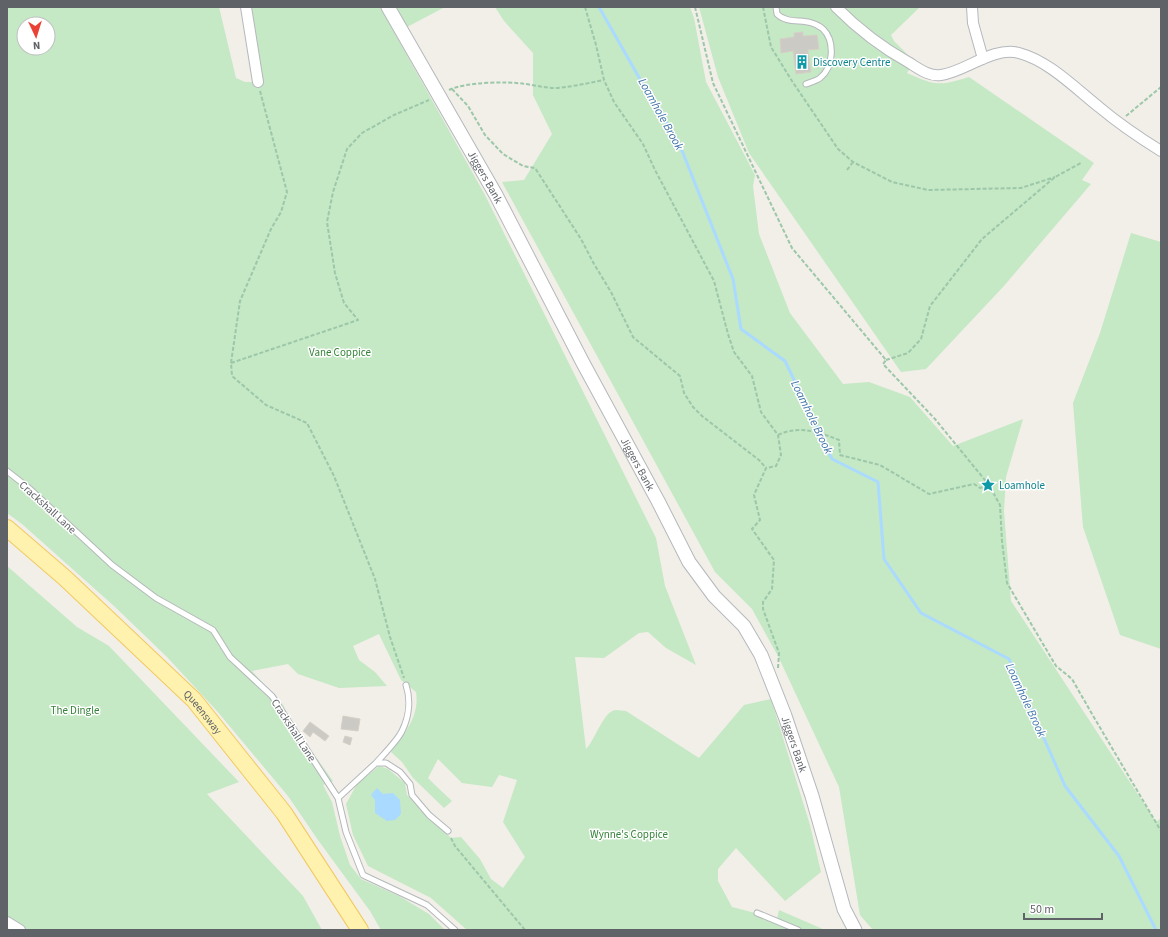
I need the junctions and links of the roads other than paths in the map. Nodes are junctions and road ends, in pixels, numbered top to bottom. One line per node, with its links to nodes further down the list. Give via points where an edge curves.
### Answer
1 (246, 7): 7 (street)
2 (388, 7): 22 (street, Jiggers Bank, via 496,195 689,562 714,596 744,626 761,654 812,796 844,909)
3 (776, 7): 8 (lane, via 780,17 816,25 827,33 831,41 830,64 826,72)
4 (836, 7): 6 (street, via 883,48 924,72 941,75)
5 (972, 7): 6 (street)
6 (983, 59): 9 (street, via 1002,52 1018,53 1046,65 1100,109)
7 (258, 82)
8 (806, 84)
9 (1161, 151)
10 (7, 471): 14 (lane, Crackshall Lane, via 112,565 156,598 213,630 230,656 272,696)
11 (7, 528): 19 (main road, Queensway, via 65,578 194,700 284,813)
12 (406, 685): 13 (lane, via 409,707 402,732)
13 (376, 763): 14 (lane); 15 (lane, via 386,763 400,772 410,784 412,795 429,815)
14 (338, 798): 20 (lane, Crackshall Lane, via 346,832 364,875 427,905)
15 (448, 831)
16 (757, 913): 21 (lane)
17 (7, 922): 18 (street)
18 (20, 930)
19 (360, 930)
20 (455, 930)
21 (798, 930)
22 (855, 930)

